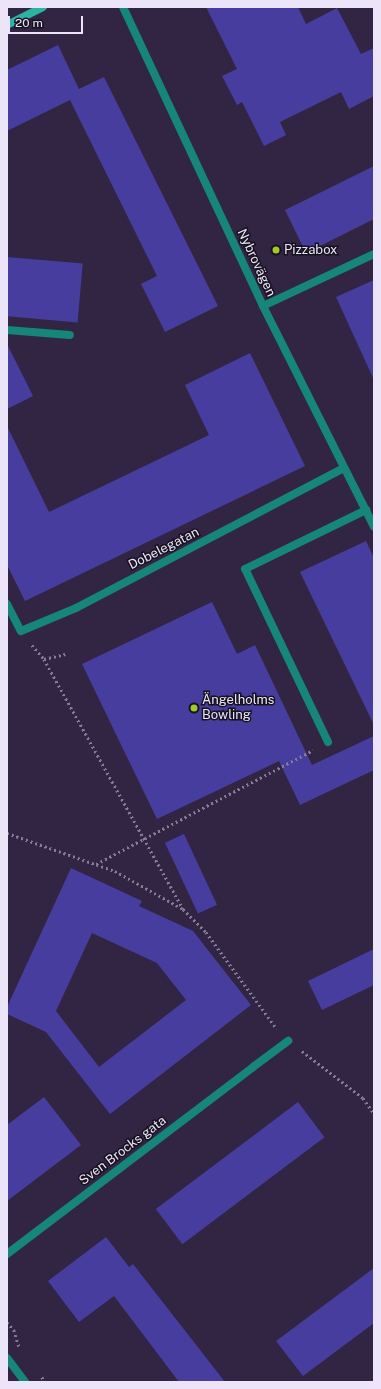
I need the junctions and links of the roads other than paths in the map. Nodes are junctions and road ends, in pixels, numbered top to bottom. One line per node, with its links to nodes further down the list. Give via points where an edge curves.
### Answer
1 (43, 7): 3 (street)
2 (123, 7): 5 (street, Nybrovägen)
3 (7, 25)
4 (374, 254): 5 (street)
5 (263, 306): 8 (street, Nybrovägen)
6 (7, 330): 7 (street)
7 (70, 335)
8 (344, 468): 9 (street, Nybrovägen); 11 (street, Dobelegatan, via 76,608 21,631)
9 (366, 510): 10 (street, Nybrovägen); 12 (street, via 245,569)
10 (374, 527)
11 (7, 604)
12 (328, 742)
13 (288, 1041): 14 (street, Sven Brocks gata)
14 (7, 1254)
15 (7, 1358): 16 (street)
16 (25, 1382)

